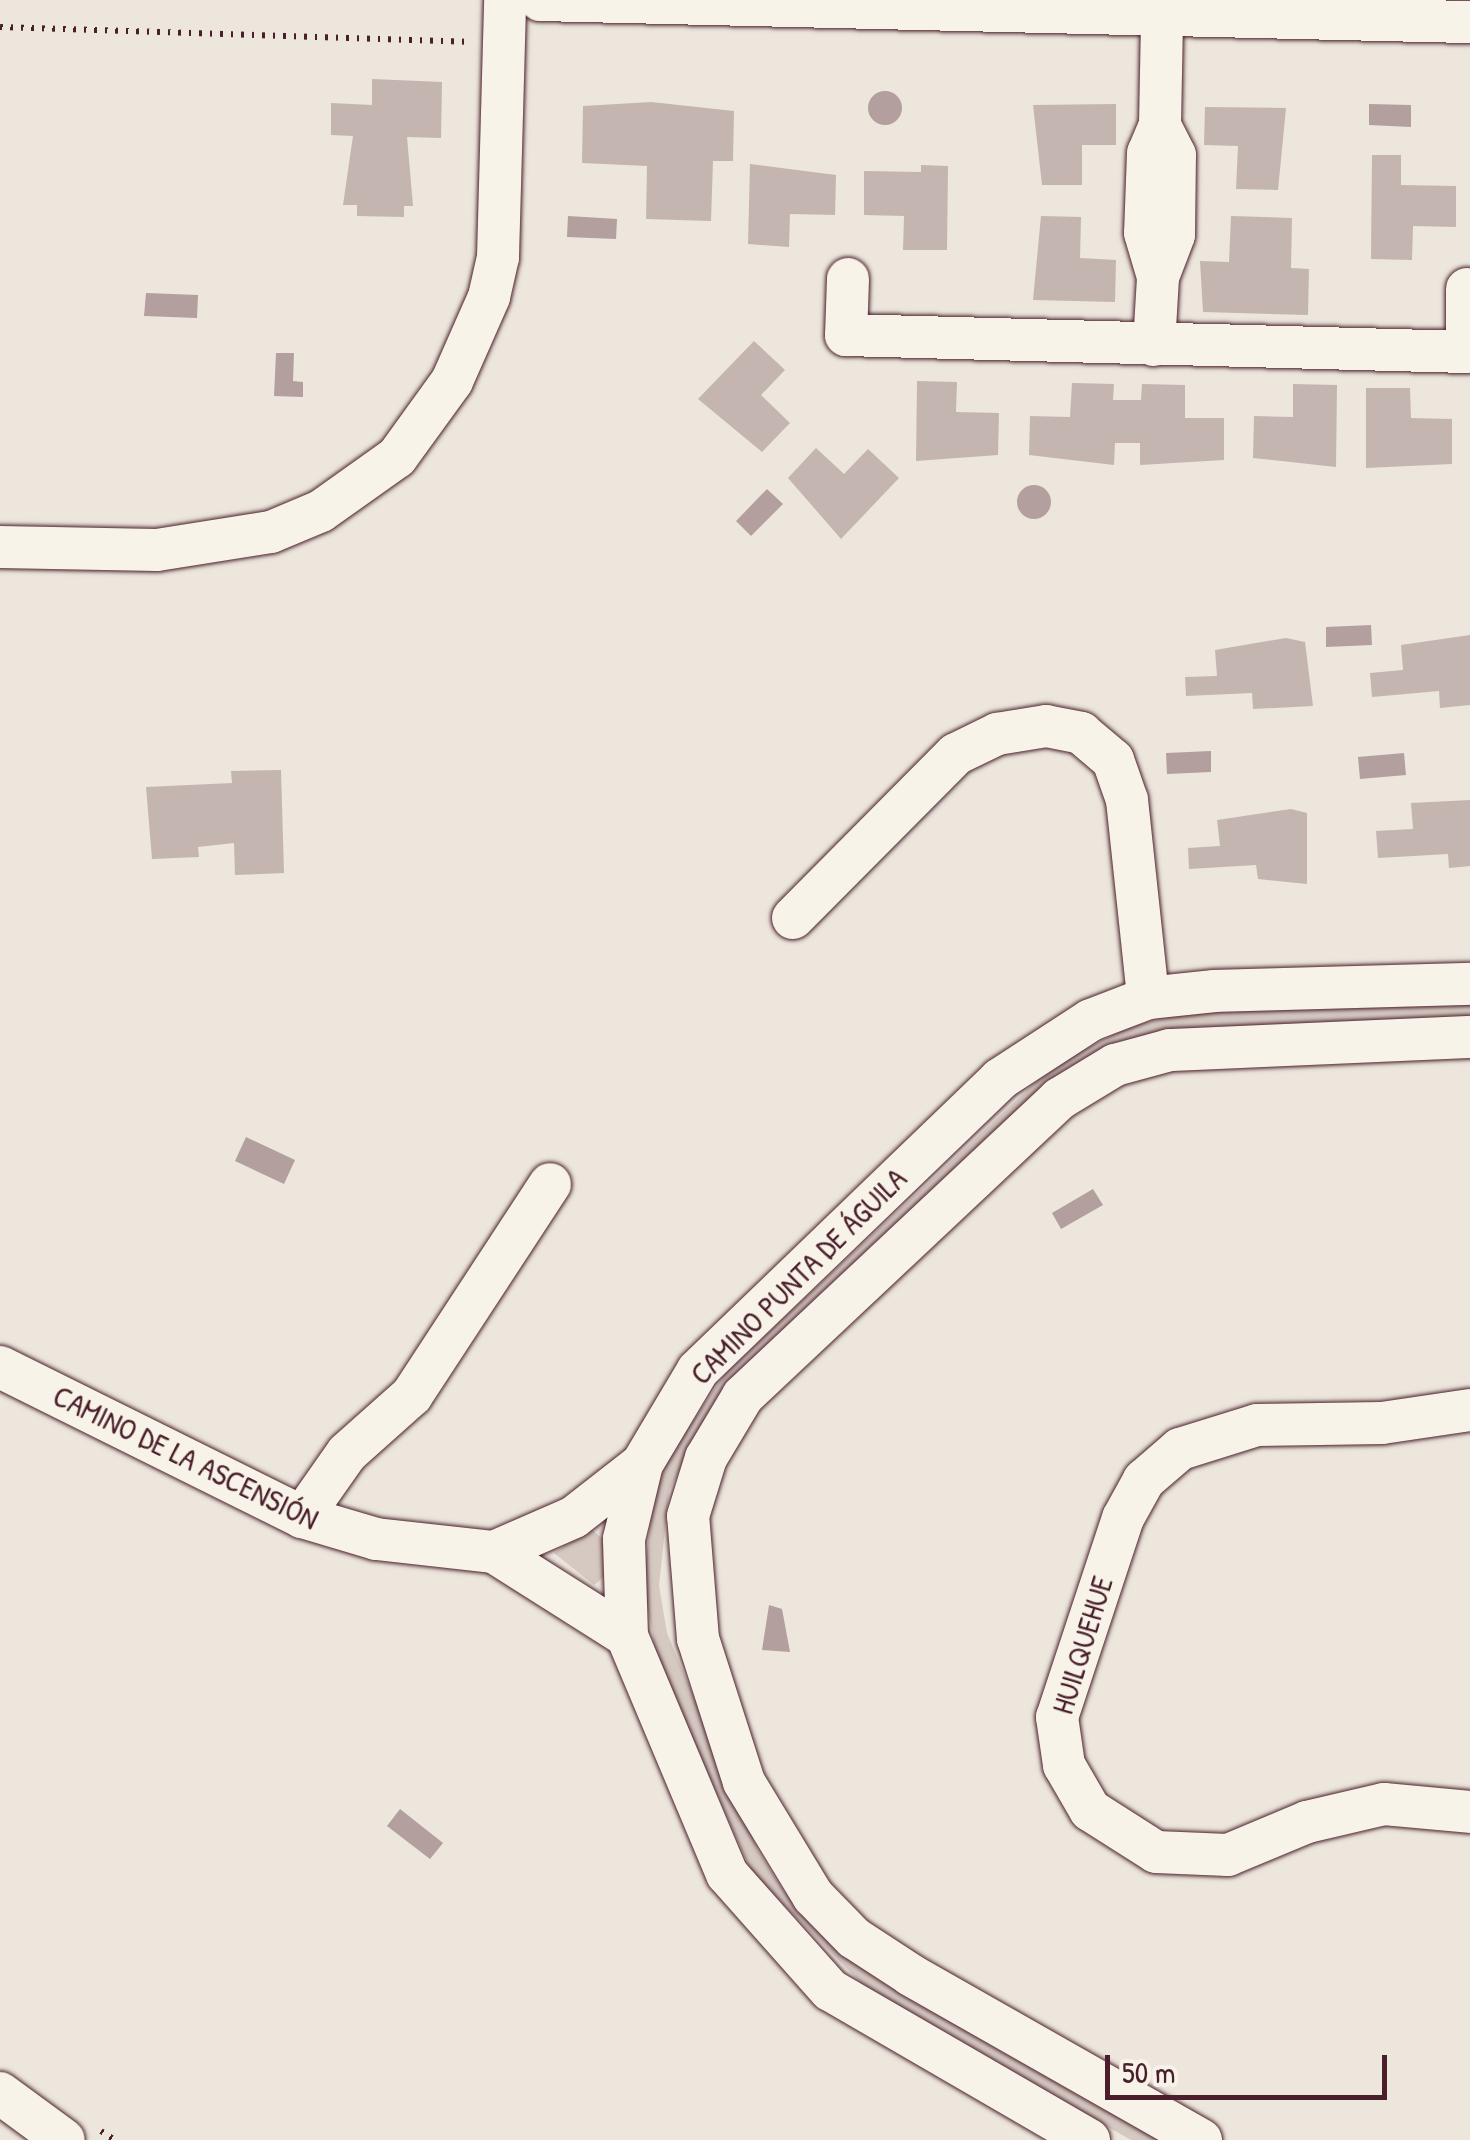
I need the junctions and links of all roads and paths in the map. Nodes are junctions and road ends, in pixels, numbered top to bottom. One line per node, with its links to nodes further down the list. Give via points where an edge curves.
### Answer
1 (504, 0): 10 (street, via 498,257 489,296 452,381 398,457 321,512 270,532 157,550)
2 (540, 0): 3 (street)
3 (1162, 16): 4 (street); 9 (street, via 1160,125 1175,155 1174,234 1158,277)
4 (1470, 22)
5 (0, 27): 6 (path, via 456,36)
6 (475, 56)
7 (848, 279): 9 (street, via 846,335)
8 (1467, 289): 9 (street, via 1467,352)
9 (1154, 344)
10 (0, 547)
11 (793, 918): 13 (street, via 956,754 997,734 1046,726 1080,733 1112,760 1127,800)
12 (1470, 984): 13 (street, CAMINO PUNTA DE ÁGUILA)
13 (1148, 998): 18 (street, CAMINO PUNTA DE ÁGUILA, via 1103,1013 1000,1079 698,1370)
14 (1470, 1037): 26 (street, CAMINO PUNTA DE ÁGUILA, via 1170,1050 1115,1065 1060,1099 743,1396 706,1458 688,1516 698,1639 744,1782 813,1896 854,1938 912,1975)
15 (550, 1184): 19 (street, via 412,1394 347,1453)
16 (0, 1368): 19 (street, CAMINO DE LA ASCENSIÓN)
17 (1469, 1411): 22 (street, HUILQUEHUE, via 1225,1430 1161,1464 1122,1518 1057,1717 1064,1765 1090,1810 1156,1852 1228,1855 1307,1822 1384,1804)
18 (642, 1464): 20 (street, via 574,1516); 21 (street, CAMINO PUNTA DE ÁGUILA, via 624,1539)
19 (302, 1516): 20 (street, CAMINO DE LA ASCENSIÓN, via 376,1539)
20 (494, 1552): 21 (street, CAMINO DE LA ASCENSIÓN)
21 (627, 1636): 25 (street, CAMINO PUNTA DE ÁGUILA, via 727,1874 772,1934 830,1990)
22 (1470, 1812)
23 (0, 2093): 24 (street)
24 (64, 2140)
25 (1089, 2140)
26 (1202, 2140)

